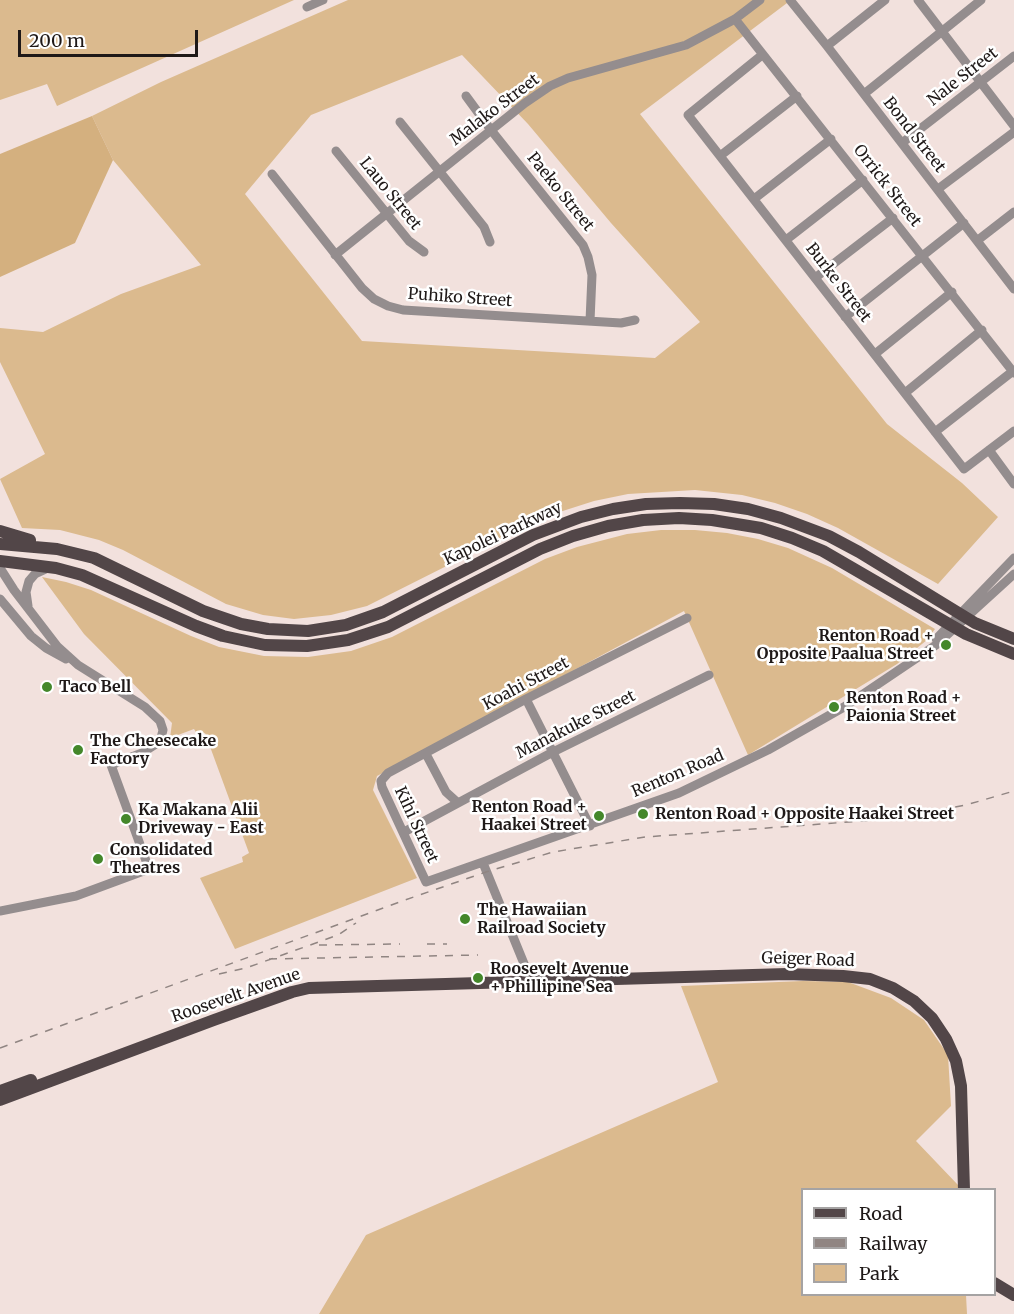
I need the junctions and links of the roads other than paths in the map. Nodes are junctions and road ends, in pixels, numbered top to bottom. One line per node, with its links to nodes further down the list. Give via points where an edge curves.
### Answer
1 (323, 0): 7 (street)
2 (760, 0): 8 (street, Malako Street)
3 (790, 0): 10 (street, Bond Street)
4 (885, 0): 10 (street)
5 (918, 0): 9 (street)
6 (981, 0): 9 (street)
7 (307, 7)
8 (735, 19): 11 (street, Orrick Street); 19 (street, Malako Street, via 686,45 559,82)
9 (942, 32): 13 (street); 14 (street)
10 (827, 46): 14 (street, Bond Street)
11 (762, 55): 16 (street, Orrick Street); 24 (street, Burke Street, via 688,115)
12 (1014, 56): 13 (street, Nale Street)
13 (981, 82): 18 (street); 22 (street, Nale Street)
14 (864, 94): 22 (street, Bond Street)
15 (466, 96): 19 (street, Paeko Street)
16 (797, 96): 21 (street, Orrick Street); 24 (street)
17 (400, 122): 25 (street)
18 (1014, 126)
19 (491, 130): 25 (street, Malako Street); 45 (street, Paeko Street, via 583,245 592,275)
20 (1014, 132): 28 (street)
21 (831, 139): 27 (street, Orrick Street); 29 (street)
22 (902, 143): 28 (street, Bond Street)
23 (336, 151): 31 (street, Lauo Street)
24 (720, 156): 29 (street, Burke Street)
25 (440, 171): 31 (street, Malako Street); 36 (street, via 484,227)
26 (272, 174): 38 (street, Puhiko Street)
27 (863, 180): 32 (street, Orrick Street); 34 (street)
28 (938, 189): 33 (street, Bond Street)
29 (754, 199): 34 (street, Burke Street)
30 (1014, 212): 35 (street)
31 (387, 213): 37 (street, Lauo Street, via 412,244); 38 (street, Malako Street)
32 (893, 218): 39 (street, Orrick Street); 40 (street)
33 (964, 223): 35 (street, Bond Street); 39 (street)
34 (786, 240): 40 (street, Burke Street)
35 (978, 240): 41 (street, Bond Street)
36 (490, 243)
37 (424, 252)
38 (335, 255): 45 (street, Puhiko Street, via 367,294 395,309)
39 (924, 256): 42 (street, Orrick Street); 43 (street)
40 (815, 278): 43 (street, Burke Street)
41 (1014, 289)
42 (952, 292): 46 (street, Orrick Street); 47 (street)
43 (845, 317): 47 (street, Burke Street)
44 (635, 320): 45 (street, Puhiko Street)
45 (590, 321)
46 (982, 330): 48 (street, Orrick Street); 49 (street)
47 (874, 354): 49 (street, Burke Street)
48 (1013, 372): 51 (street)
49 (905, 393): 51 (street, Burke Street)
50 (1014, 431): 52 (street)
51 (935, 432): 52 (street, Burke Street, via 964,469)
52 (988, 450): 53 (street)
53 (1014, 484)
54 (0, 531): 56 (main road)
55 (0, 544): 56 (main road, Kapolei Parkway)
56 (44, 547): 65 (main road, Kapolei Parkway, via 106,563 228,621 268,629 308,630 346,625 383,612 526,538 580,517 646,504 714,504 781,518 829,536)
57 (0, 561): 59 (main road, Kapolei Parkway)
58 (1012, 563): 62 (street, Renton Road)
59 (50, 567): 64 (street, via 29,581); 67 (main road, Kapolei Parkway, via 95,580 223,636 265,645 308,646 348,640 388,627 573,536 643,520 695,519 753,526 808,544)
60 (0, 568): 64 (street)
61 (1014, 574): 62 (street, Renton Road)
62 (984, 596): 65 (street, Renton Road)
63 (0, 599): 70 (street, via 31,636)
64 (29, 608): 70 (street, via 54,642)
65 (964, 615): 67 (street, Renton Road); 68 (main road, Kapolei Parkway)
66 (687, 618): 72 (street, Koahi Street)
67 (952, 626): 69 (main road, Kapolei Parkway); 77 (street, Renton Road, via 922,654 768,750 679,793)
68 (1014, 639)
69 (1014, 654)
70 (78, 665): 81 (street, via 137,701 162,725 162,736 156,744 111,765 149,869 76,896)
71 (709, 675): 73 (street, Manakuke Street)
72 (526, 699): 73 (street); 74 (street, Koahi Street)
73 (553, 752): 76 (street, Manakuke Street); 77 (street)
74 (426, 754): 75 (street, Koahi Street, via 388,773); 76 (street, via 446,792)
75 (381, 781): 78 (street, Kihi Street)
76 (457, 802): 78 (street, Manakuke Street)
77 (590, 825): 79 (street, Renton Road)
78 (404, 832): 80 (street, Kihi Street)
79 (483, 863): 80 (street, Renton Road); 82 (street)
80 (426, 882)
81 (0, 911)
82 (529, 982): 83 (main road, Roosevelt Avenue, via 309,988); 86 (main road, Geiger Road, via 787,974 870,979 893,988 932,1018 956,1061 961,1086)
83 (164, 1038): 84 (main road); 85 (main road, Roosevelt Avenue)
84 (0, 1091)
85 (0, 1100)
86 (964, 1188)
87 (996, 1284): 88 (main road)
88 (1014, 1295)

